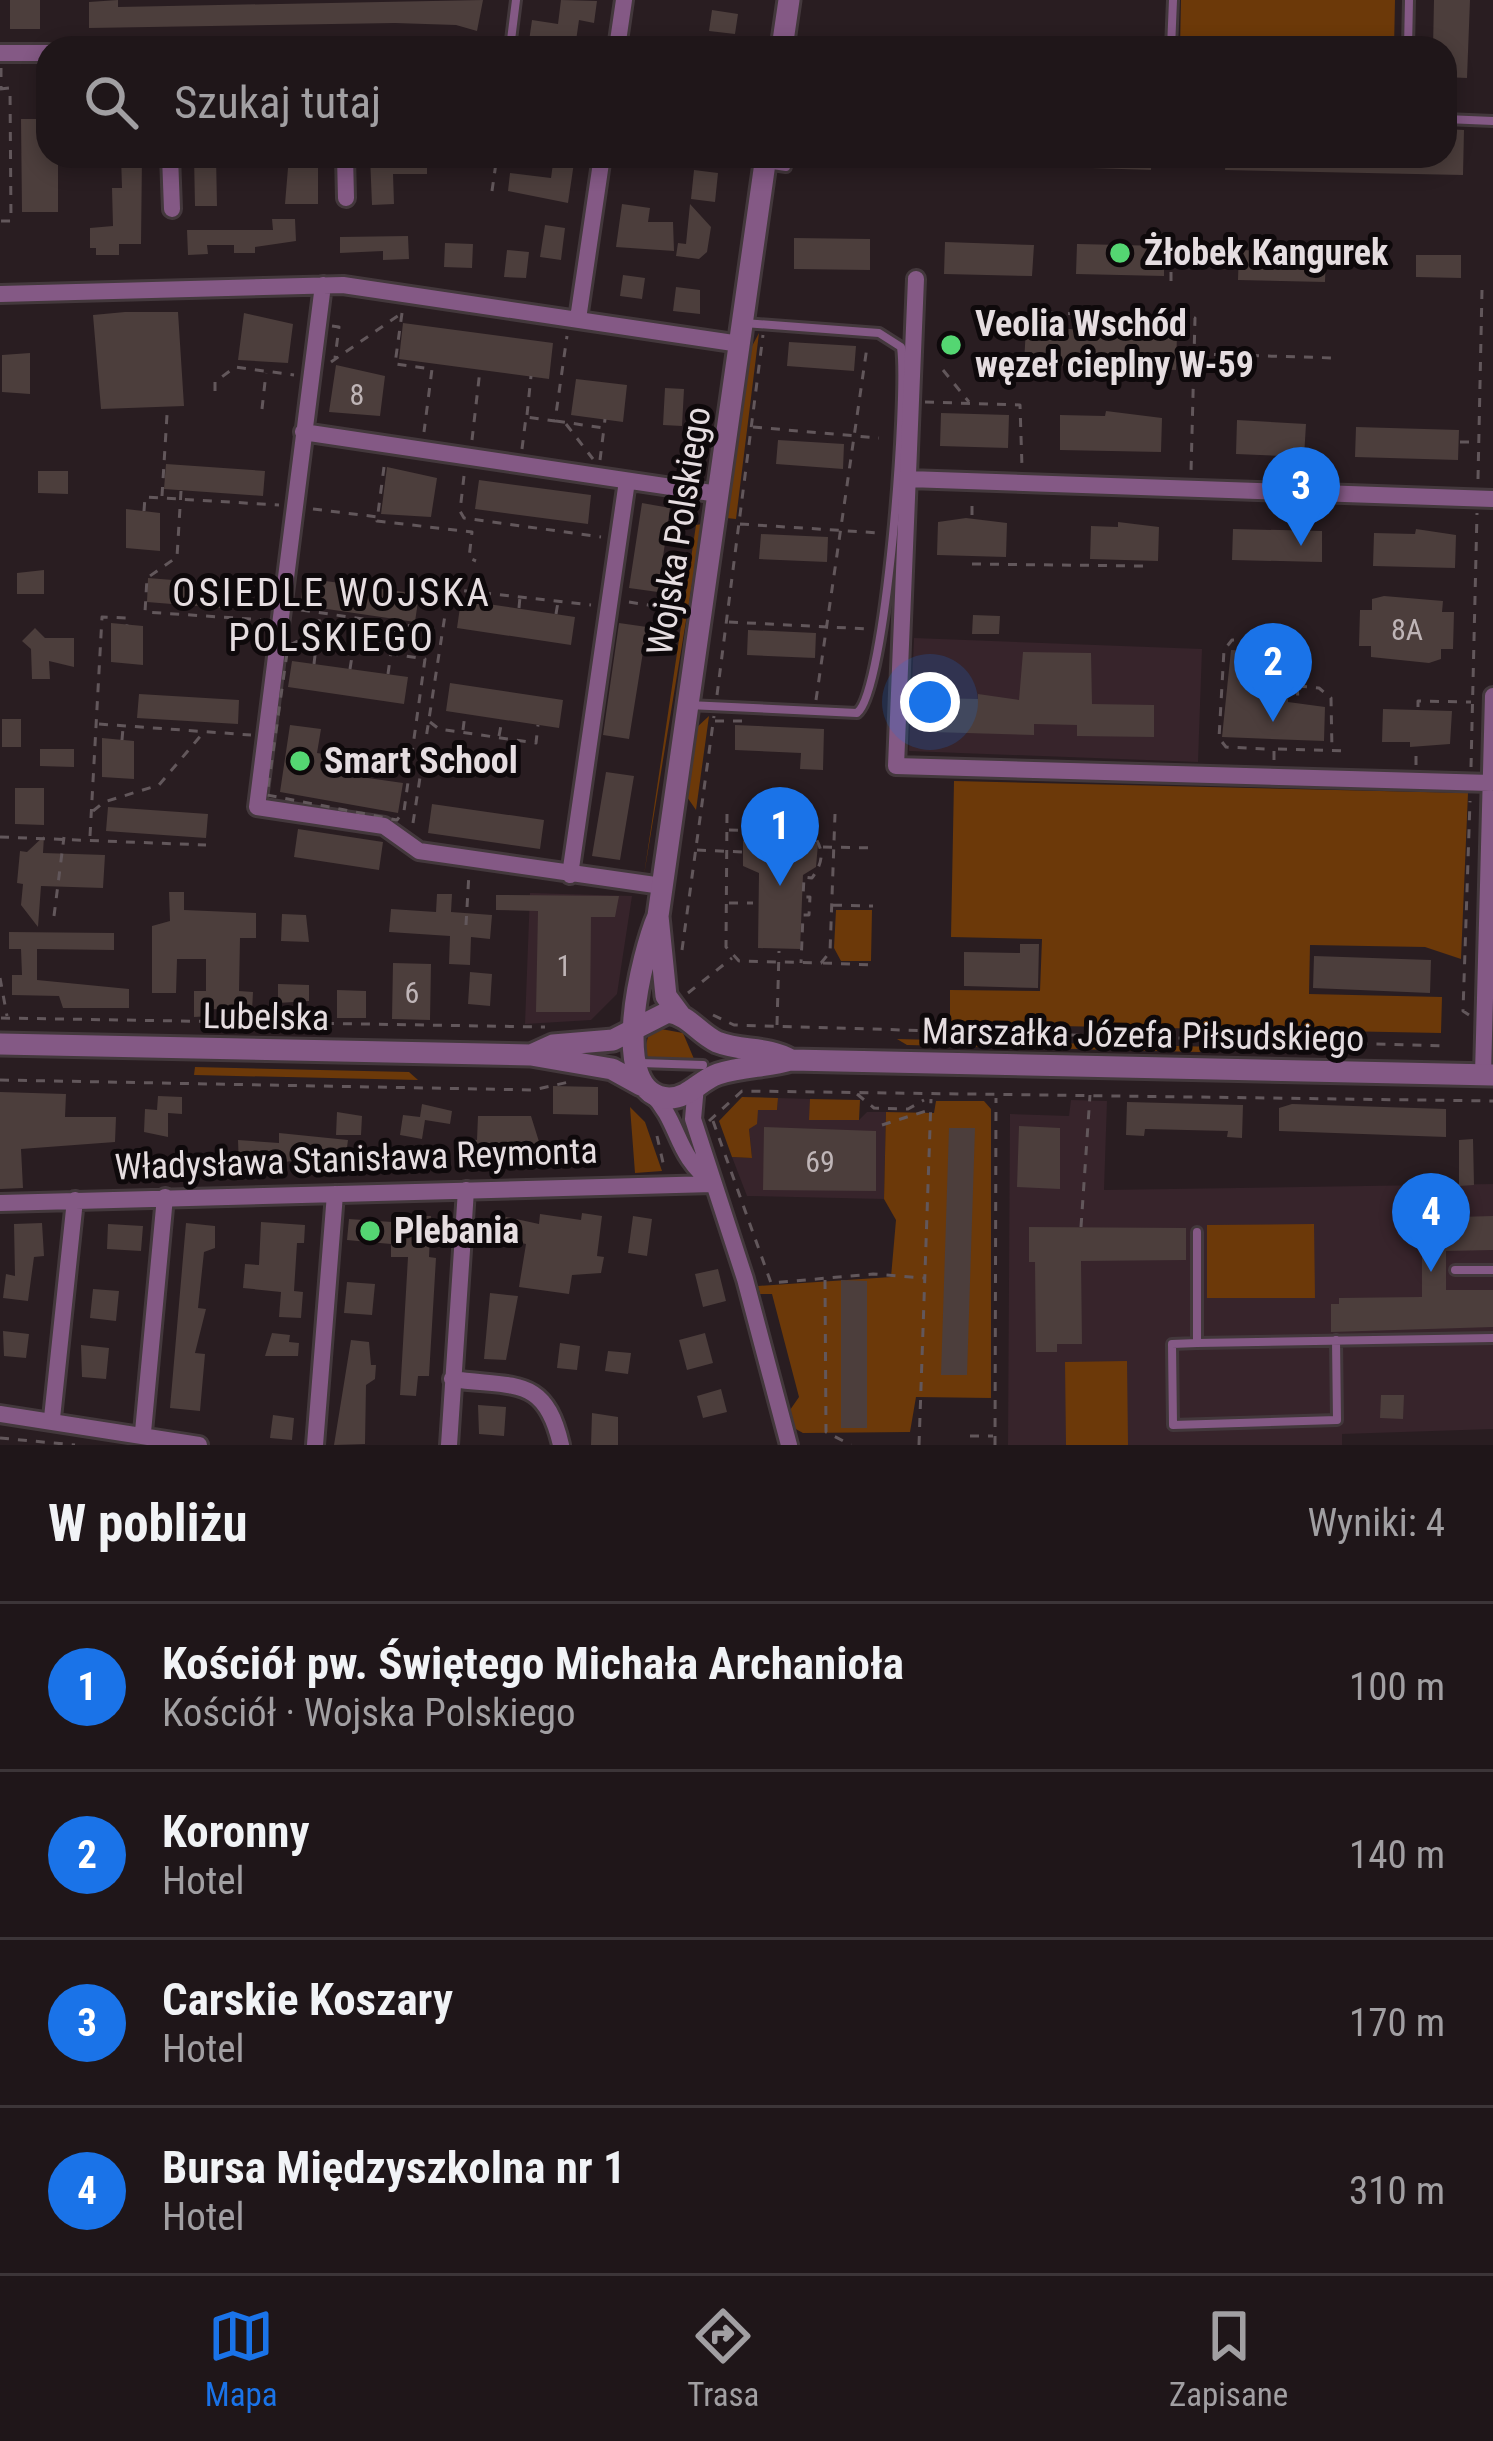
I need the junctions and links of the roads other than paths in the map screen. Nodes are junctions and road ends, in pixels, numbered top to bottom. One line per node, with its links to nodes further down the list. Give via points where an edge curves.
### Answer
1 (516, 0): 6 (lane)
2 (624, 0): 7 (street)
3 (789, 0): 8 (street)
4 (1172, 0): 9 (lane)
5 (1409, 0): 10 (lane)
6 (512, 36)
7 (619, 36)
8 (784, 36)
9 (1172, 36)
10 (1408, 36)
11 (36, 49): 12 (street)
12 (0, 53)
13 (1457, 120): 14 (lane)
14 (1493, 121)
15 (170, 168): 20 (street)
16 (345, 168): 19 (street)
17 (600, 168): 24 (street)
18 (771, 168): 25 (street, Wojska Polskiego)
19 (346, 198)
20 (172, 209)
21 (916, 279): 27 (street)
22 (323, 285): 23 (street); 24 (street); 26 (street)
23 (0, 294)
24 (573, 324): 25 (street)
25 (748, 330): 29 (street, Wojska Polskiego); 32 (lane, via 879,333 901,346 894,534 871,695 862,711)
26 (303, 432): 28 (street); 35 (street, via 257,807 381,825 419,851)
27 (908, 479): 30 (street); 34 (street, via 896,766)
28 (627, 481): 29 (street); 35 (street)
29 (718, 494): 32 (street, Wojska Polskiego)
30 (1485, 498)
31 (1493, 695): 33 (street)
32 (687, 705): 36 (street, Wojska Polskiego)
33 (1493, 724): 34 (street)
34 (1491, 783): 45 (street)
35 (570, 875): 36 (street)
36 (662, 886): 37 (street, Wojska Polskiego)
37 (658, 916): 38 (street, Wojska Polskiego, via 666,996); 40 (street, Wojska Polskiego)
38 (685, 1001): 39 (street); 40 (street, Lubelska)
39 (704, 1021): 43 (street, Marszałka Józefa Piłsudskiego, via 723,1043); 46 (street)
40 (634, 1031): 42 (street, Lubelska); 44 (street, Wojska Polskiego)
41 (0, 1044): 42 (street, Lubelska)
42 (531, 1055): 47 (street, Lubelska, via 612,1069)
43 (791, 1060): 45 (street, Marszałka Józefa Piłsudskiego); 46 (street, Marszałka Józefa Piłsudskiego)
44 (632, 1063): 46 (lane); 47 (street)
45 (1488, 1074)
46 (700, 1076): 47 (street, Marszałka Józefa Piłsudskiego, via 676,1097); 48 (street, via 693,1119)
47 (648, 1091): 48 (street, via 684,1158)
48 (713, 1184): 49 (street, Władysława Stanisława Reymonta); 68 (street)
49 (466, 1190): 50 (street, Władysława Stanisława Reymonta); 60 (street)
50 (335, 1194): 51 (street, Władysława Stanisława Reymonta); 65 (street)
51 (165, 1197): 52 (street, Władysława Stanisława Reymonta); 63 (street)
52 (75, 1200): 53 (street, Władysława Stanisława Reymonta); 62 (street)
53 (0, 1203)
54 (1197, 1232): 59 (lane)
55 (1455, 1270): 56 (lane)
56 (1493, 1270)
57 (1493, 1338): 58 (lane)
58 (1336, 1340): 59 (lane); 59 (lane, via 1337,1420 1173,1425 1172,1344)
59 (1197, 1343)
60 (452, 1379): 66 (street); 67 (street, via 535,1391 550,1406)
61 (0, 1414): 62 (street)
62 (52, 1418): 63 (street)
63 (143, 1432): 64 (street)
64 (200, 1445)
65 (315, 1445)
66 (449, 1445)
67 (561, 1445)
68 (789, 1445)

